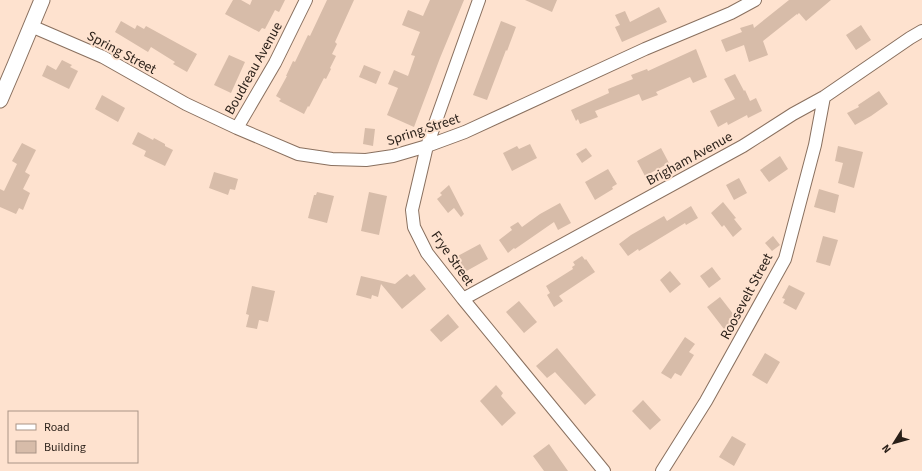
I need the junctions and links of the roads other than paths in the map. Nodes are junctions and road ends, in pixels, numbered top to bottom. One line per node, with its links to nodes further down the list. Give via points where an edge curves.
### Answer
1 (42, 0): 5 (street)
2 (306, 0): 9 (street, Boudreau Avenue)
3 (479, 0): 10 (street, Frye Street)
4 (755, 0): 10 (street, Spring Street, via 465,132)
5 (31, 26): 8 (street); 9 (street, Spring Street, via 103,56 186,104)
6 (922, 31): 7 (street, Brigham Avenue)
7 (824, 97): 11 (street, Brigham Avenue, via 743,146); 13 (street, Roosevelt Street, via 815,145 785,259 706,401)
8 (0, 100)
9 (237, 128): 10 (street, Spring Street, via 298,154 332,158 366,160 394,156)
10 (427, 146): 11 (street, Frye Street, via 412,210 414,227 427,252)
11 (463, 299): 12 (street, Frye Street)
12 (604, 471)
13 (662, 471)

